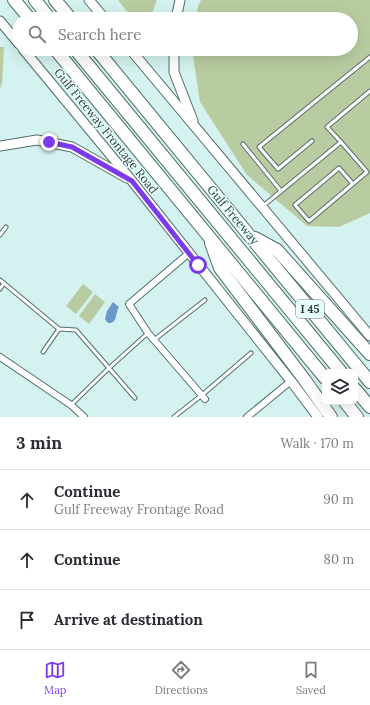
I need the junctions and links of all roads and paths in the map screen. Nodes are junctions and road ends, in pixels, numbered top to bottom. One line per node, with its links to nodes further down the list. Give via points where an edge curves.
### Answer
1 (14, 0): 6 (highway)
2 (35, 0): 7 (highway)
3 (55, 0): 8 (highway)
4 (89, 0): 9 (main road)
5 (180, 0): 10 (main road)
6 (24, 12)
7 (44, 12)
8 (65, 12)
9 (99, 12)
10 (177, 12)
11 (0, 21): 12 (main road)
12 (12, 36)
13 (29, 56): 27 (main road, Gulf Freeway Frontage Road)
14 (61, 56): 33 (highway, I 45)
15 (81, 56): 49 (highway, Gulf Freeway)
16 (102, 56): 34 (highway, Gulf Freeway / I 45)
17 (136, 56): 21 (main road)
18 (174, 56): 21 (main road, via 174,72)
19 (370, 57): 22 (lane, via 259,146 278,169)
20 (370, 91): 23 (lane, via 327,127)
21 (196, 128): 30 (main road)
22 (312, 141)
23 (341, 142): 26 (lane); 29 (lane)
24 (243, 144): 29 (lane)
25 (0, 146): 27 (main road, via 37,140 72,147)
26 (368, 171): 28 (lane)
27 (132, 181): 35 (main road, Gulf Freeway Frontage Road)
28 (353, 184): 28 (lane, via 309,222 295,205 339,168)
29 (281, 191): 30 (lane)
30 (262, 207): 42 (main road)
31 (6, 226): 32 (lane)
32 (0, 235)
33 (208, 235): 50 (highway, I 45); 66 (highway, via 220,268)
34 (250, 236): 46 (highway, via 277,250); 52 (highway, Gulf Freeway / I 45)
35 (189, 253): 41 (street, via 130,304); 51 (main road, Gulf Freeway Frontage Road)
36 (0, 280): 37 (lane)
37 (4, 283): 38 (lane); 40 (lane)
38 (0, 289)
39 (205, 300): 43 (lane)
40 (59, 329): 44 (lane); 48 (lane, via 76,330)
41 (148, 333): 43 (street); 48 (lane)
42 (370, 336)
43 (154, 340): 55 (street)
44 (43, 352)
45 (251, 353): 55 (lane)
46 (370, 354)
47 (0, 358): 58 (street)
48 (109, 368): 56 (lane); 58 (lane)
49 (339, 369)
50 (322, 374)
51 (291, 381): 64 (street); 65 (main road, Gulf Freeway Frontage Road)
52 (370, 382)
53 (358, 387): 57 (highway)
54 (358, 393): 61 (highway)
55 (204, 397): 63 (lane)
56 (135, 398)
57 (370, 398)
58 (71, 405): 62 (street)
59 (347, 405): 67 (highway)
60 (358, 405): 68 (highway)
61 (370, 407)
62 (84, 417)
63 (174, 417)
64 (247, 417)
65 (318, 417)
66 (331, 417)
67 (357, 417)
68 (364, 417)

